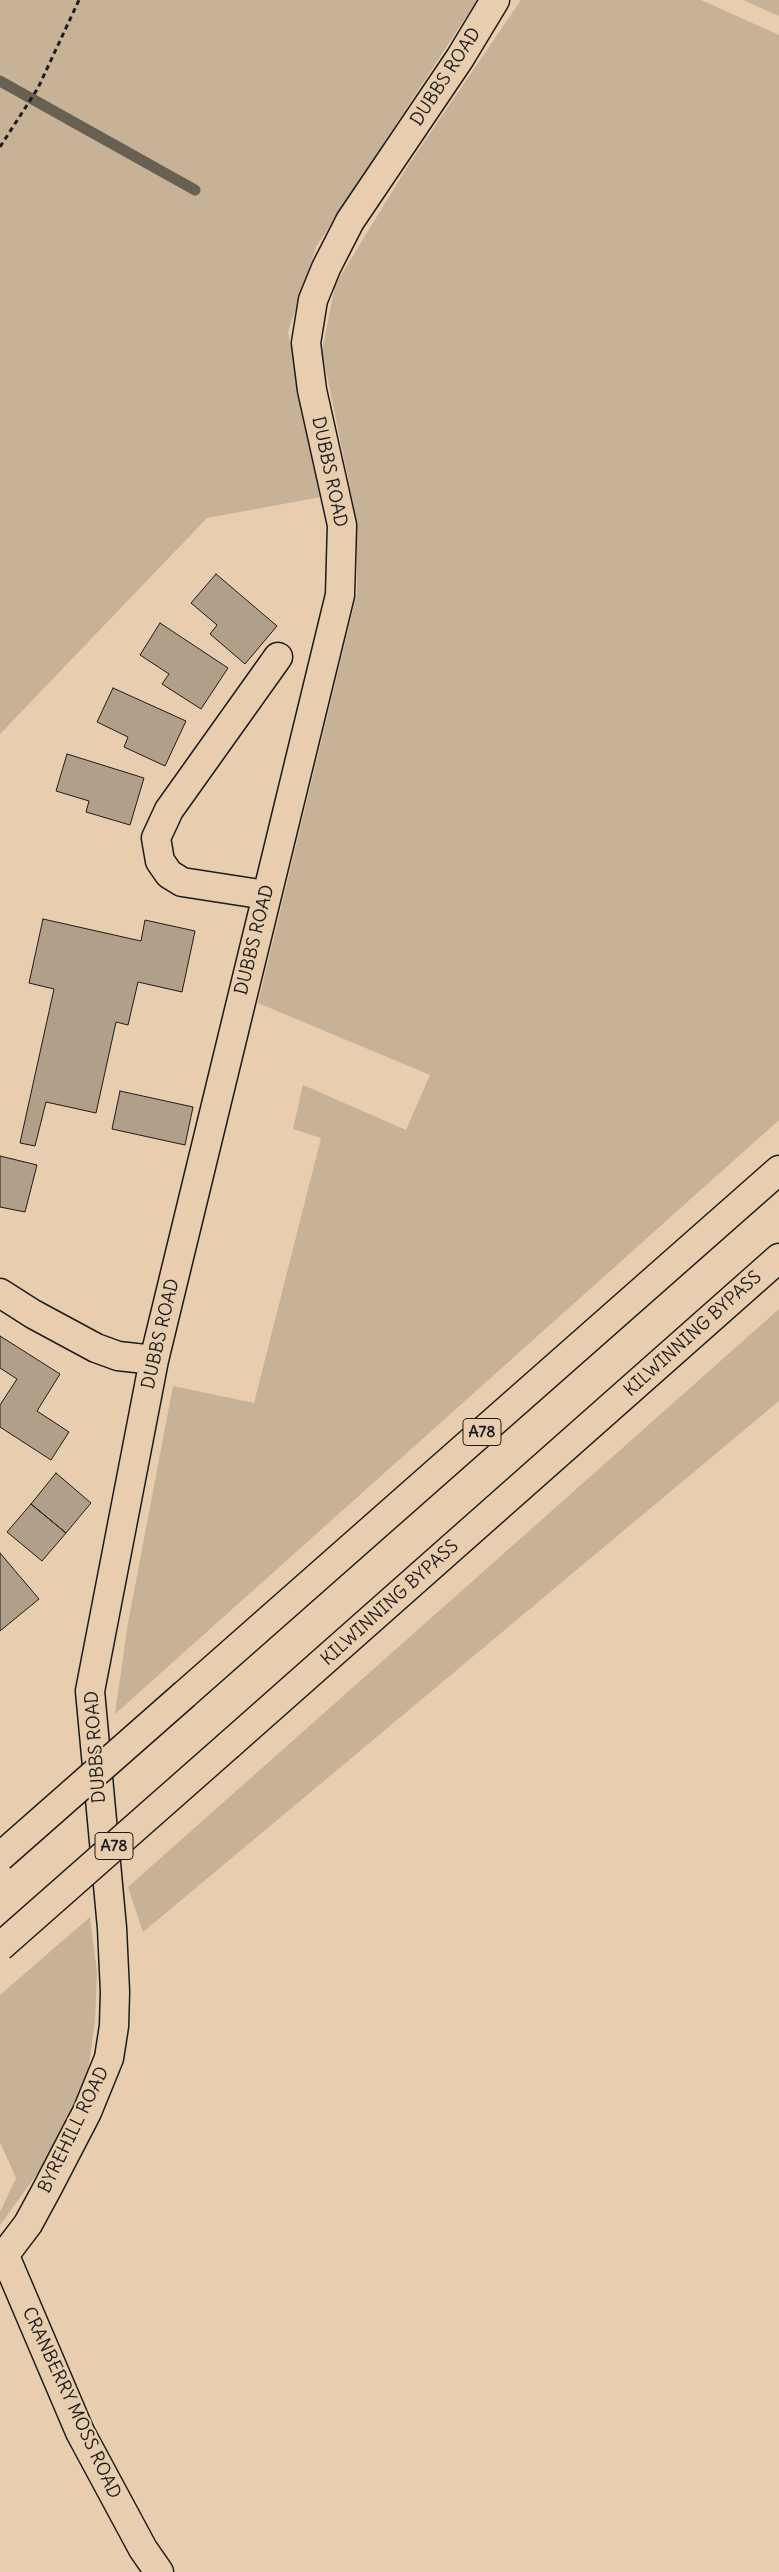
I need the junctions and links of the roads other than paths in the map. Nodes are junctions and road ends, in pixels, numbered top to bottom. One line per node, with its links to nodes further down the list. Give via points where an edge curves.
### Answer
1 (496, 0): 3 (main road, DUBBS ROAD, via 350,222 313,300 306,343 312,390 342,525 340,595)
2 (278, 657): 3 (main road, via 169,810 156,838 160,861 169,874 182,882)
3 (266, 895): 7 (main road, DUBBS ROAD)
4 (779, 1170): 8 (main road, A78, bridge)
5 (779, 1258): 10 (main road, KILWINNING BYPASS / A78, bridge)
6 (0, 1293): 7 (main road, via 96,1348 118,1356)
7 (154, 1360): 9 (main road, DUBBS ROAD, via 90,1691)
8 (0, 1857)
9 (112, 1928): 11 (main road, BYREHILL ROAD, via 115,1992 109,2058 87,2112 47,2189 28,2224)
10 (0, 1947)
11 (2, 2259): 12 (main road, CRANBERRY MOSS ROAD, via 80,2432 143,2550)
12 (159, 2572)

